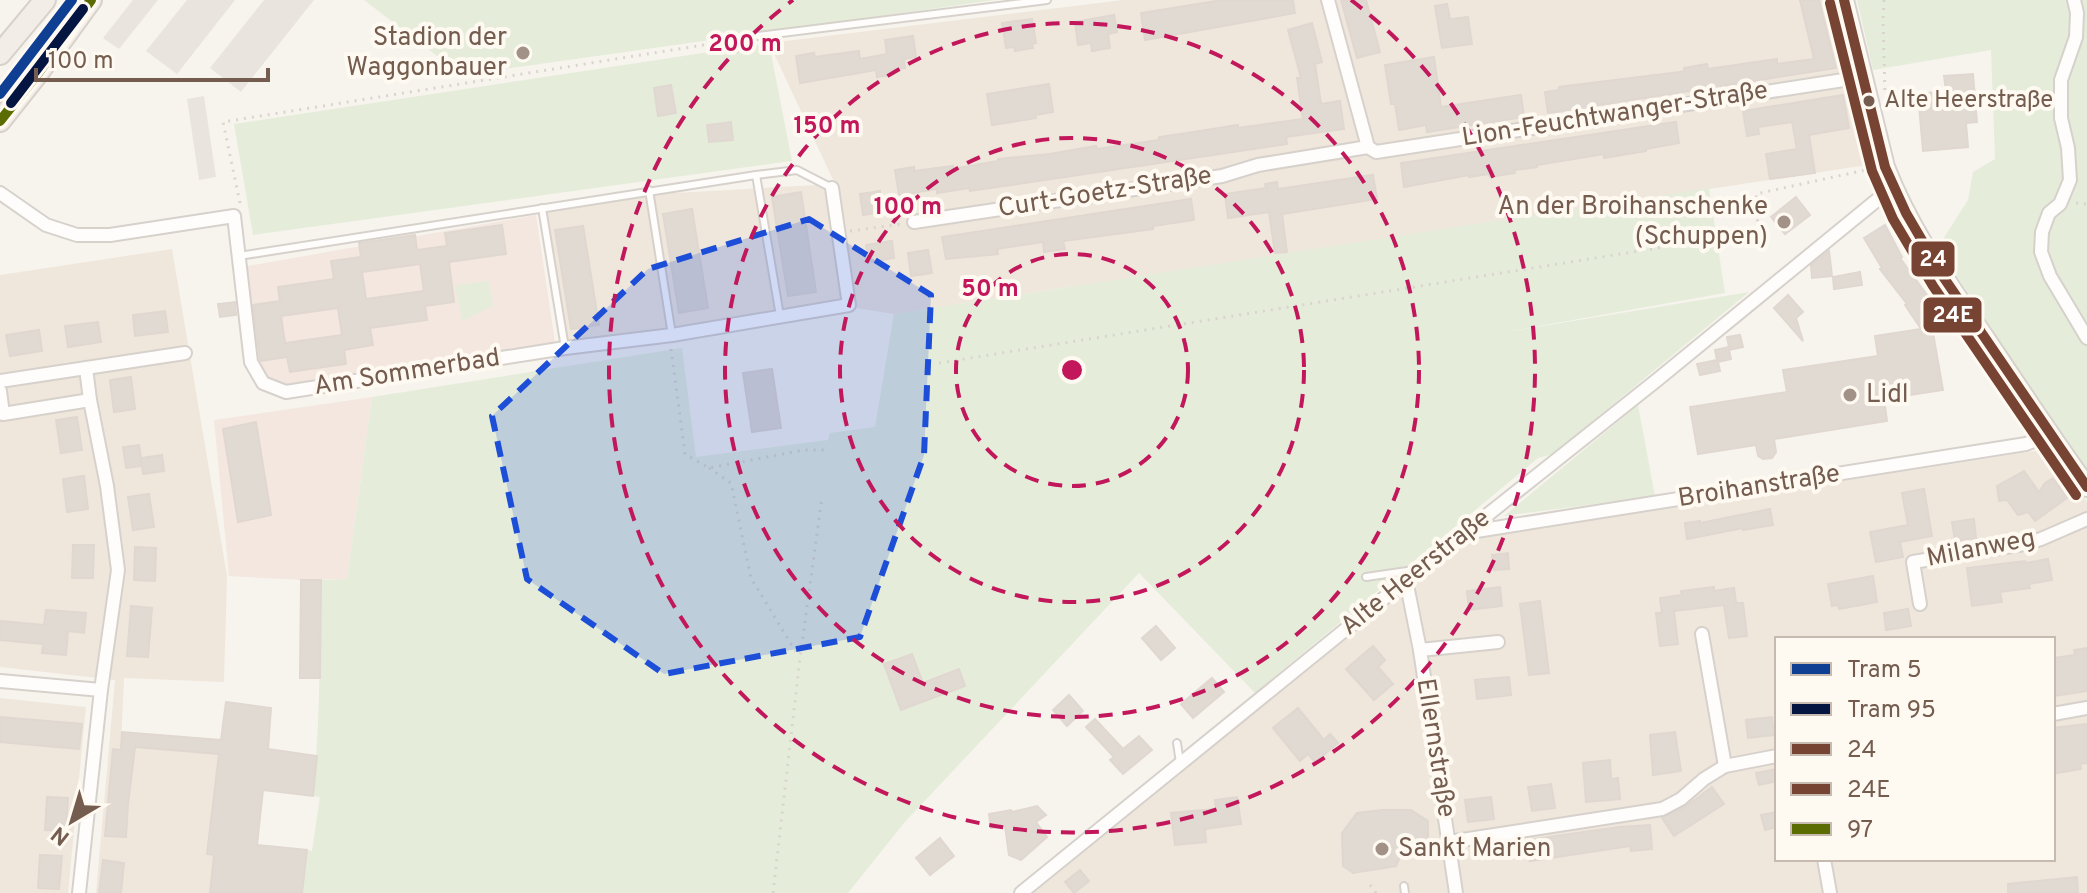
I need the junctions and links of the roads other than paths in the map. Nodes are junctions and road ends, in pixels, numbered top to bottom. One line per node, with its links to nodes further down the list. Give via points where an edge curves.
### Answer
1 (45, 0): 8 (main road)
2 (91, 0): 10 (main road)
3 (1047, 0): 7 (lane)
4 (1328, 0): 11 (street)
5 (1844, 0): 9 (street)
6 (2074, 0): 22 (street, via 2076,37 2061,80 2070,180 2060,204 2049,213 2041,252)
7 (758, 36)
8 (0, 54)
9 (1863, 77): 11 (street, Lion-Feuchtwanger-Straße, via 1376,152); 29 (street, via 1885,167 1914,229)
10 (0, 121)
11 (1368, 147): 18 (street, Curt-Goetz-Straße, via 1222,176)
12 (756, 175): 13 (lane, via 797,170); 14 (lane); 20 (lane)
13 (832, 188): 20 (street, Am Sommerbad, via 849,305)
14 (649, 190): 17 (lane); 21 (lane)
15 (0, 193): 19 (street, Am Sommerbad, via 46,225 77,235 234,216)
16 (1877, 200): 32 (street, Alte Heerstraße)
17 (542, 208): 19 (lane); 23 (lane)
18 (914, 222)
19 (239, 256): 23 (street, Am Sommerbad, via 251,362 263,383 286,392)
20 (780, 316): 21 (street, Am Sommerbad)
21 (672, 335): 23 (street, Am Sommerbad)
22 (2087, 338)
23 (565, 348)
24 (185, 353): 25 (street)
25 (86, 368): 26 (street); 28 (street)
26 (0, 381)
27 (0, 391): 28 (street, via 3,414)
28 (90, 400): 41 (street, via 118,570)
29 (2050, 434): 30 (street); 32 (street, Broihanstraße, via 2026,444)
30 (2087, 487)
31 (2087, 519): 36 (street, Milanweg, via 2024,544 1913,562)
32 (1466, 533): 33 (street, Alte Heerstraße)
33 (1419, 570): 34 (lane); 35 (street, Alte Heerstraße)
34 (1366, 577)
35 (1406, 580): 39 (street, Ellernstraße); 46 (street, Alte Heerstraße)
36 (1920, 604)
37 (1702, 634): 47 (street)
38 (1498, 642): 39 (street, Ellernstraße)
39 (1420, 650): 48 (street, Ellernstraße)
40 (0, 681): 41 (street)
41 (101, 690): 50 (street)
42 (2087, 708): 43 (street)
43 (2055, 714)
44 (1177, 743): 46 (lane)
45 (1775, 756): 47 (street)
46 (1180, 765): 51 (street, Alte Heerstraße)
47 (1725, 766): 48 (street, via 1662,809)
48 (1449, 842): 52 (street, Ellernstraße)
49 (1824, 861): 53 (street)
50 (79, 893)
51 (1021, 893)
52 (1456, 893)
53 (1830, 893)

